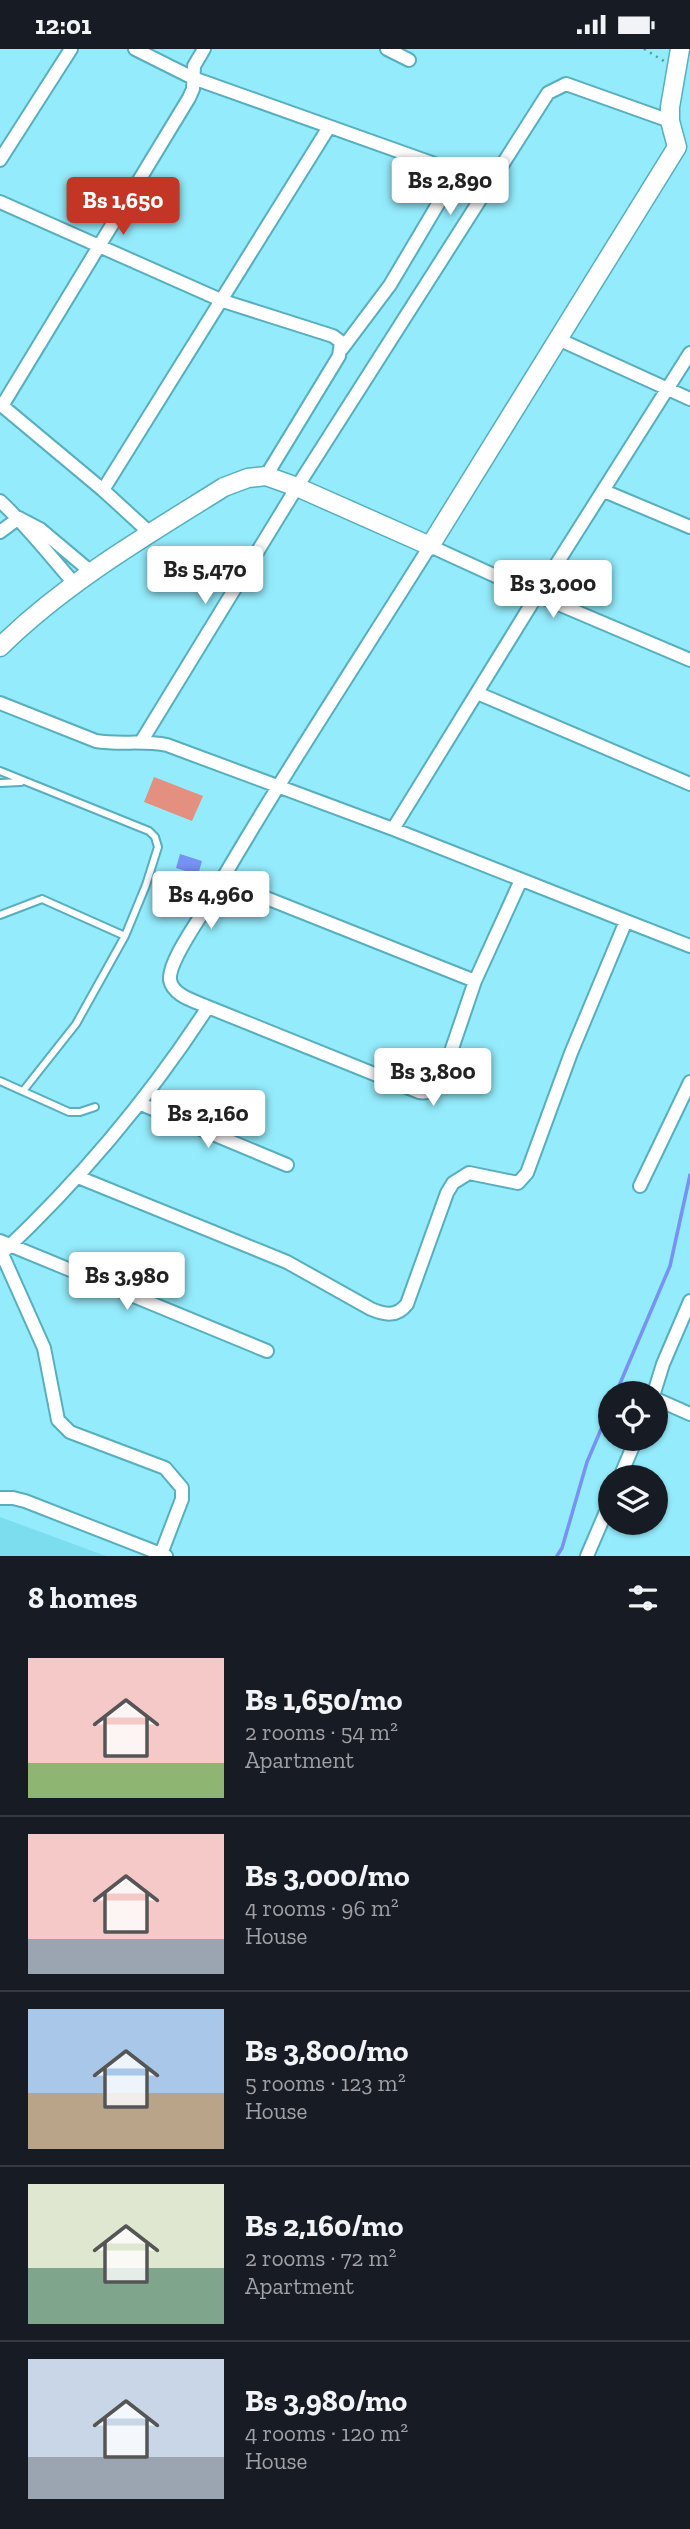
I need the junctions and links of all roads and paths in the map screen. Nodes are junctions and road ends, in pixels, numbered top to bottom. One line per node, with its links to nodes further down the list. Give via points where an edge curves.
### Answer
1 (71, 49): 12 (street)
2 (135, 49): 8 (street)
3 (204, 49): 8 (street)
4 (387, 49): 7 (street)
5 (644, 49): 6 (path, via 662,60)
6 (679, 56): 9 (street)
7 (409, 60)
8 (193, 78): 10 (street); 16 (street, via 189,98)
9 (670, 121): 11 (street); 13 (street, via 566,83 548,93)
10 (329, 127): 14 (street); 17 (street)
11 (684, 150): 18 (street)
12 (0, 160)
13 (500, 169): 14 (street); 25 (street)
14 (457, 172): 19 (street, via 390,285)
15 (0, 202): 16 (street)
16 (98, 247): 17 (street); 23 (street)
17 (223, 301): 19 (street, via 333,336 341,342); 26 (street)
18 (558, 339): 21 (street); 33 (street)
19 (341, 349): 24 (street)
20 (690, 353): 21 (street)
21 (667, 389): 22 (street); 27 (street)
22 (690, 399)
23 (1, 405): 26 (street)
24 (266, 476): 25 (street); 32 (street, via 223,487)
25 (297, 487): 33 (street); 41 (street)
26 (103, 490): 32 (street)
27 (604, 491): 30 (street); 36 (street)
28 (0, 502): 29 (street)
29 (19, 518): 31 (street); 34 (street, via 40,529); 35 (street)
30 (690, 527)
31 (0, 532)
32 (150, 533): 34 (street)
33 (430, 546): 36 (street); 46 (street)
34 (90, 571): 35 (street)
35 (74, 583): 37 (street)
36 (537, 594): 38 (street); 39 (street)
37 (0, 647)
38 (690, 660)
39 (477, 693): 45 (street); 47 (street)
40 (0, 702): 41 (street, via 96,741)
41 (141, 742): 46 (street, via 167,745)
42 (0, 771): 43 (lane)
43 (23, 781): 44 (lane); 52 (lane, via 155,837 158,847)
44 (0, 783)
45 (690, 784)
46 (279, 787): 47 (street); 48 (street)
47 (393, 829): 49 (street)
48 (221, 880): 54 (street); 55 (street, via 170,981 181,995)
49 (521, 880): 51 (street); 54 (street)
50 (0, 915): 52 (lane, via 42,899)
51 (626, 921): 53 (street); 62 (street, via 527,1173 518,1183 469,1173 453,1183 407,1304 400,1311 383,1314 287,1262)
52 (125, 936): 58 (lane, via 76,1024)
53 (690, 946)
54 (475, 981): 55 (street, via 442,1078 426,1093)
55 (208, 1007): 59 (street)
56 (0, 1081): 58 (lane)
57 (690, 1082): 63 (street)
58 (23, 1091): 60 (lane, via 69,1112)
59 (141, 1104): 61 (street); 62 (street)
60 (95, 1107)
61 (287, 1165)
62 (78, 1177): 64 (street)
63 (640, 1186)
64 (3, 1249): 66 (street); 72 (street, via 44,1348 62,1427 165,1468 183,1488)
65 (690, 1301): 67 (street)
66 (267, 1351)
67 (658, 1381)
68 (668, 1404): 69 (street)
69 (690, 1413)
70 (0, 1498): 72 (street, via 25,1501)
71 (598, 1530): 73 (street)
72 (164, 1555)
73 (587, 1556)

